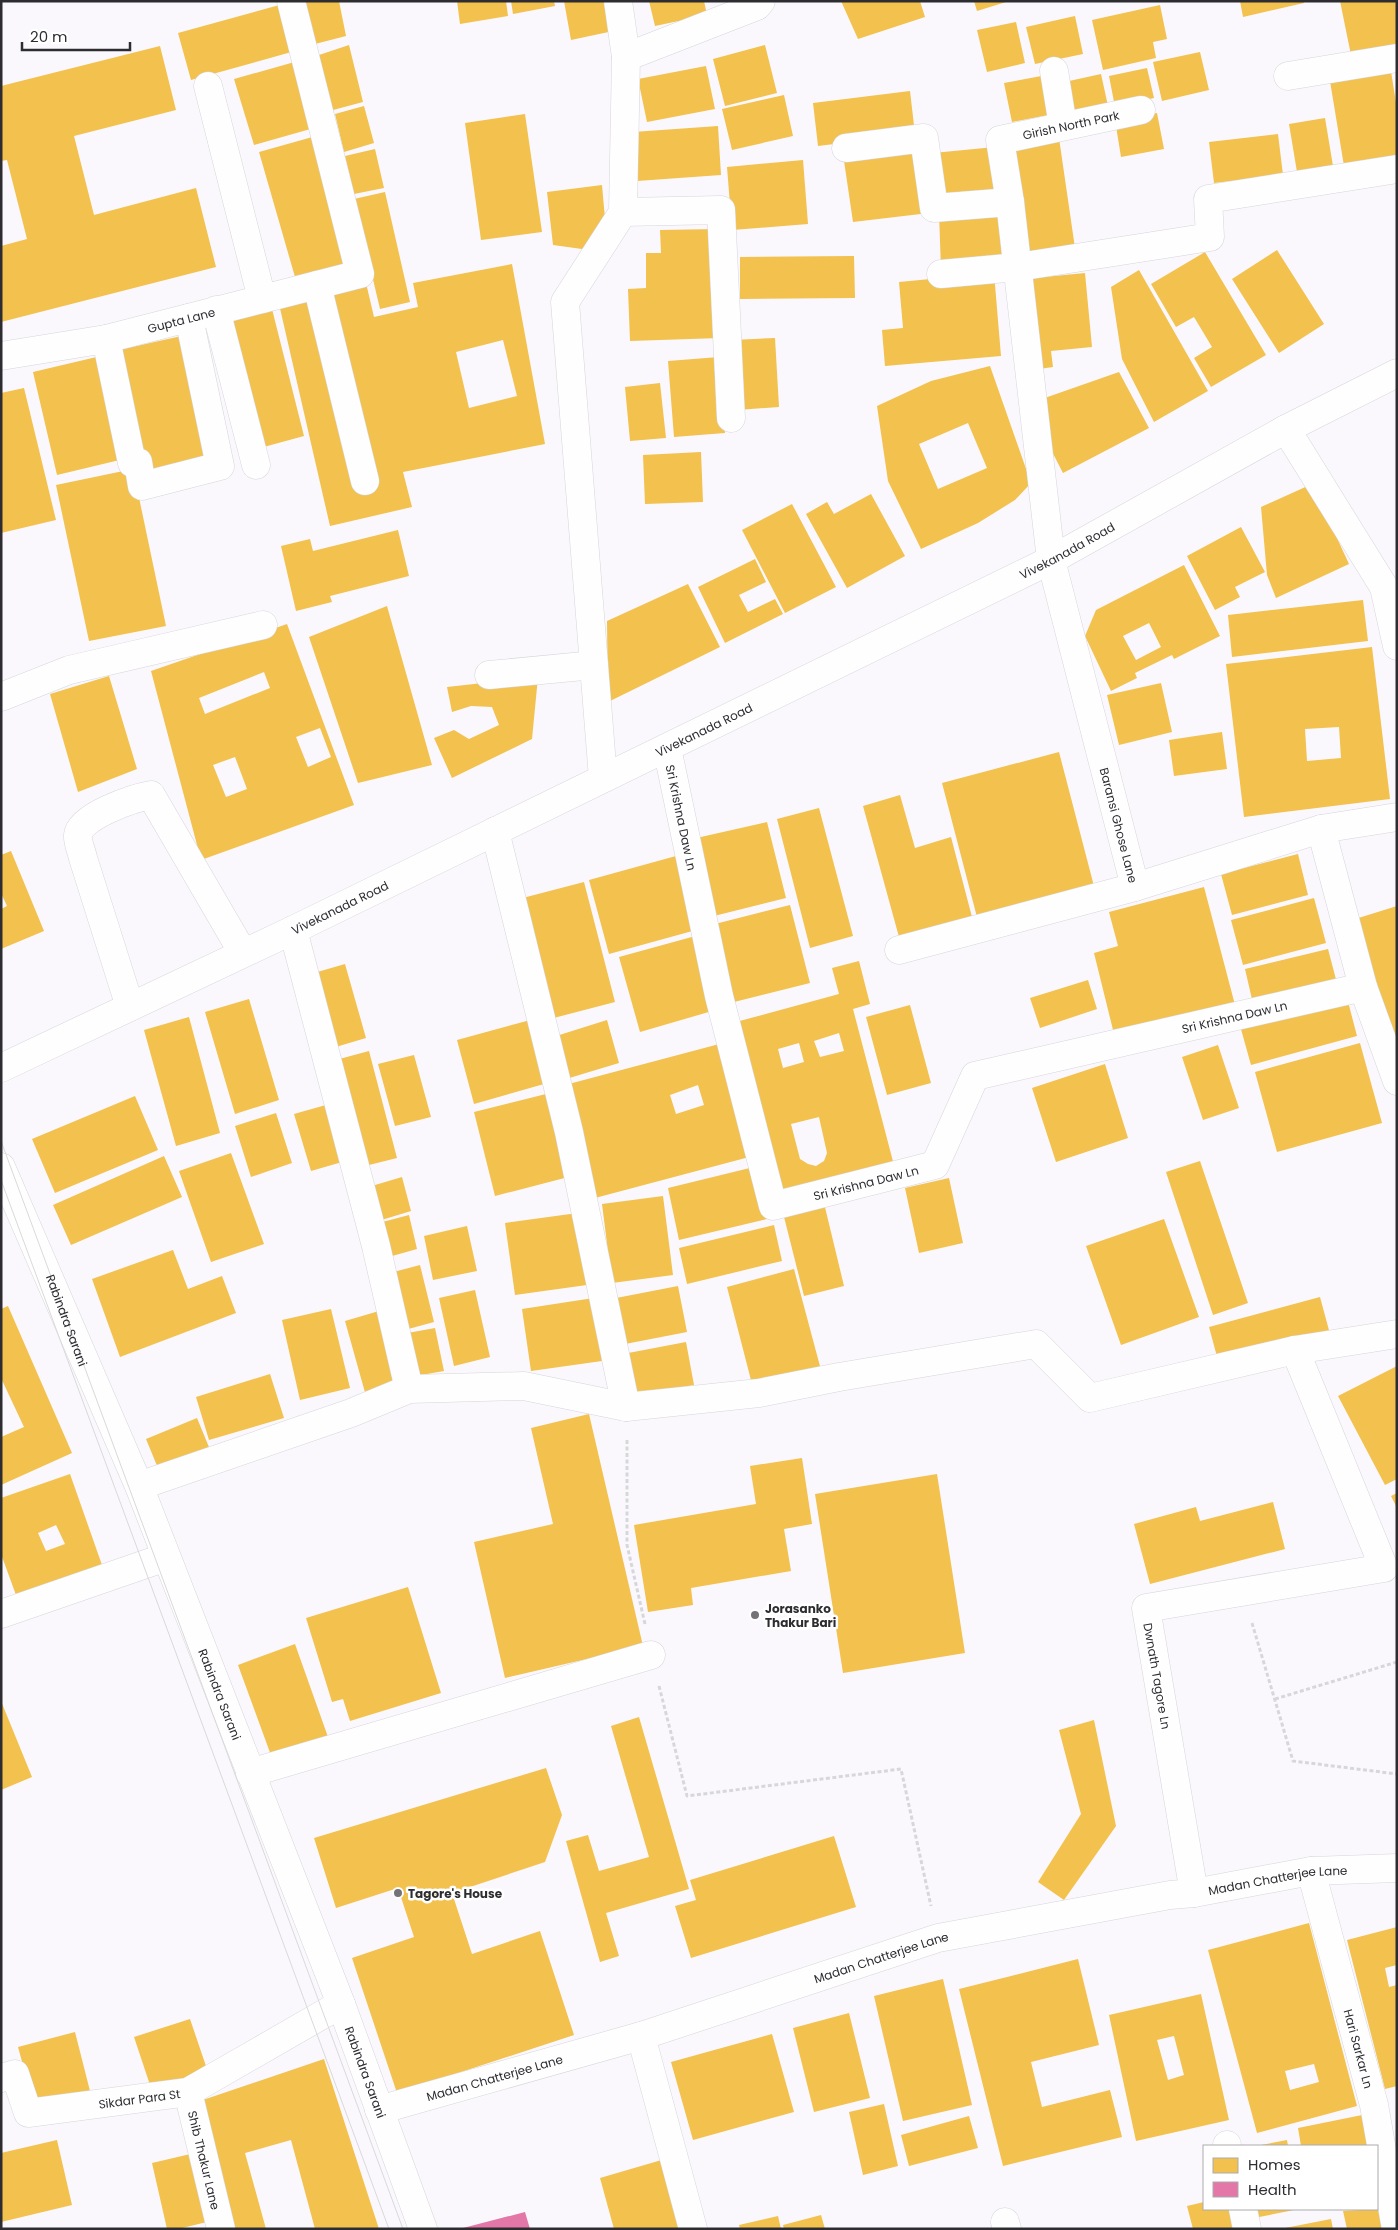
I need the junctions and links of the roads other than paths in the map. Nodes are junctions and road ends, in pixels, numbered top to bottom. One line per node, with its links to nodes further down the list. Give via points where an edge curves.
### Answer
1 (292, 1): 18 (street, Gupta Lane, via 360,274)
2 (618, 1): 4 (street)
3 (761, 1): 4 (street, via 757,6)
4 (626, 57): 15 (street)
5 (1397, 58): 7 (street)
6 (1054, 71): 10 (street)
7 (1288, 76)
8 (208, 86): 19 (street)
9 (1141, 110): 10 (street, Girish North Park)
10 (1063, 126): 11 (street, Girish North Park)
11 (1000, 140): 14 (street, Baransi Ghose Lane)
12 (846, 148): 14 (street, via 924,138 934,208)
13 (1397, 169): 16 (street, via 1208,199 1210,238)
14 (1010, 202): 16 (street, Baransi Ghose Lane)
15 (623, 212): 25 (street, via 720,201); 32 (street, via 566,302)
16 (1018, 267): 17 (street); 29 (street, Baransi Ghose Lane)
17 (941, 274)
18 (317, 285): 19 (street, Gupta Lane); 28 (street)
19 (262, 299): 20 (street, Gupta Lane)
20 (216, 310): 21 (street, Gupta Lane); 27 (street)
21 (188, 318): 22 (street, Gupta Lane); 22 (street, via 220,466 150,484 142,486 138,462 132,463)
22 (106, 339): 23 (street, Gupta Lane)
23 (1, 356)
24 (1397, 373): 26 (street, Vivekanada Road)
25 (730, 418)
26 (1286, 429): 29 (street, Vivekanada Road); 31 (street, via 1384,587)
27 (256, 464)
28 (365, 481)
29 (1051, 560): 35 (street, Vivekanada Road); 40 (street, Baransi Ghose Lane)
30 (263, 624): 34 (street, via 69,670)
31 (1397, 646)
32 (594, 665): 33 (street); 36 (street)
33 (489, 676)
34 (1, 697)
35 (667, 748): 36 (street, Vivekanada Road); 44 (street, Sri Krishna Daw Ln, via 719,996 773,1206 935,1165 975,1076)
36 (603, 778): 39 (street, Vivekanada Road)
37 (1397, 817): 38 (street, Baransi Ghose Lane)
38 (1321, 829): 40 (street, Baransi Ghose Lane); 44 (street)
39 (495, 831): 41 (street, Vivekanada Road); 52 (street, via 569,1132)
40 (1135, 886): 42 (street)
41 (293, 930): 43 (street, Vivekanada Road); 51 (street, via 376,1246)
42 (899, 950)
43 (243, 953): 45 (street, Vivekanada Road); 45 (street, via 151,795 97,814 82,825 78,835)
44 (1363, 987): 47 (street)
45 (130, 1007): 46 (street, Vivekanada Road)
46 (1, 1068)
47 (1397, 1081)
48 (1, 1167): 53 (street, Rabindra Sarani)
49 (1397, 1334): 50 (street)
50 (1296, 1350): 52 (street, via 1090,1398 1036,1344 839,1376 759,1393); 60 (street, Dwnath Tagore Ln, via 1384,1568 1146,1608)
51 (409, 1389): 52 (street, via 524,1386); 53 (street, via 268,1444)
52 (626, 1407)
53 (139, 1486): 54 (street, Rabindra Sarani)
54 (166, 1557): 55 (street); 57 (street, Rabindra Sarani)
55 (1, 1614)
56 (651, 1656): 57 (street)
57 (250, 1773): 61 (street, Rabindra Sarani)
58 (1397, 1868): 59 (street, Madan Chatterjee Lane)
59 (1311, 1871): 60 (street, Madan Chatterjee Lane); 71 (street, Hari Sarkar Ln, via 1374,2105)
60 (1194, 1893): 62 (street, Madan Chatterjee Lane, via 938,1938)
61 (341, 2004): 64 (street, Sikdar Para St); 65 (street, Rabindra Sarani)
62 (641, 2036): 65 (street, Madan Chatterjee Lane); 69 (street)
63 (1, 2078): 64 (street, Sikdar Para St, via 15,2074 28,2113)
64 (188, 2092): 67 (street, Shib Thakur Lane)
65 (378, 2110): 68 (street, Rabindra Sarani)
66 (1242, 2210): 70 (street)
67 (221, 2229)
68 (423, 2229)
69 (692, 2229)
70 (1247, 2229)
71 (1396, 2229)

